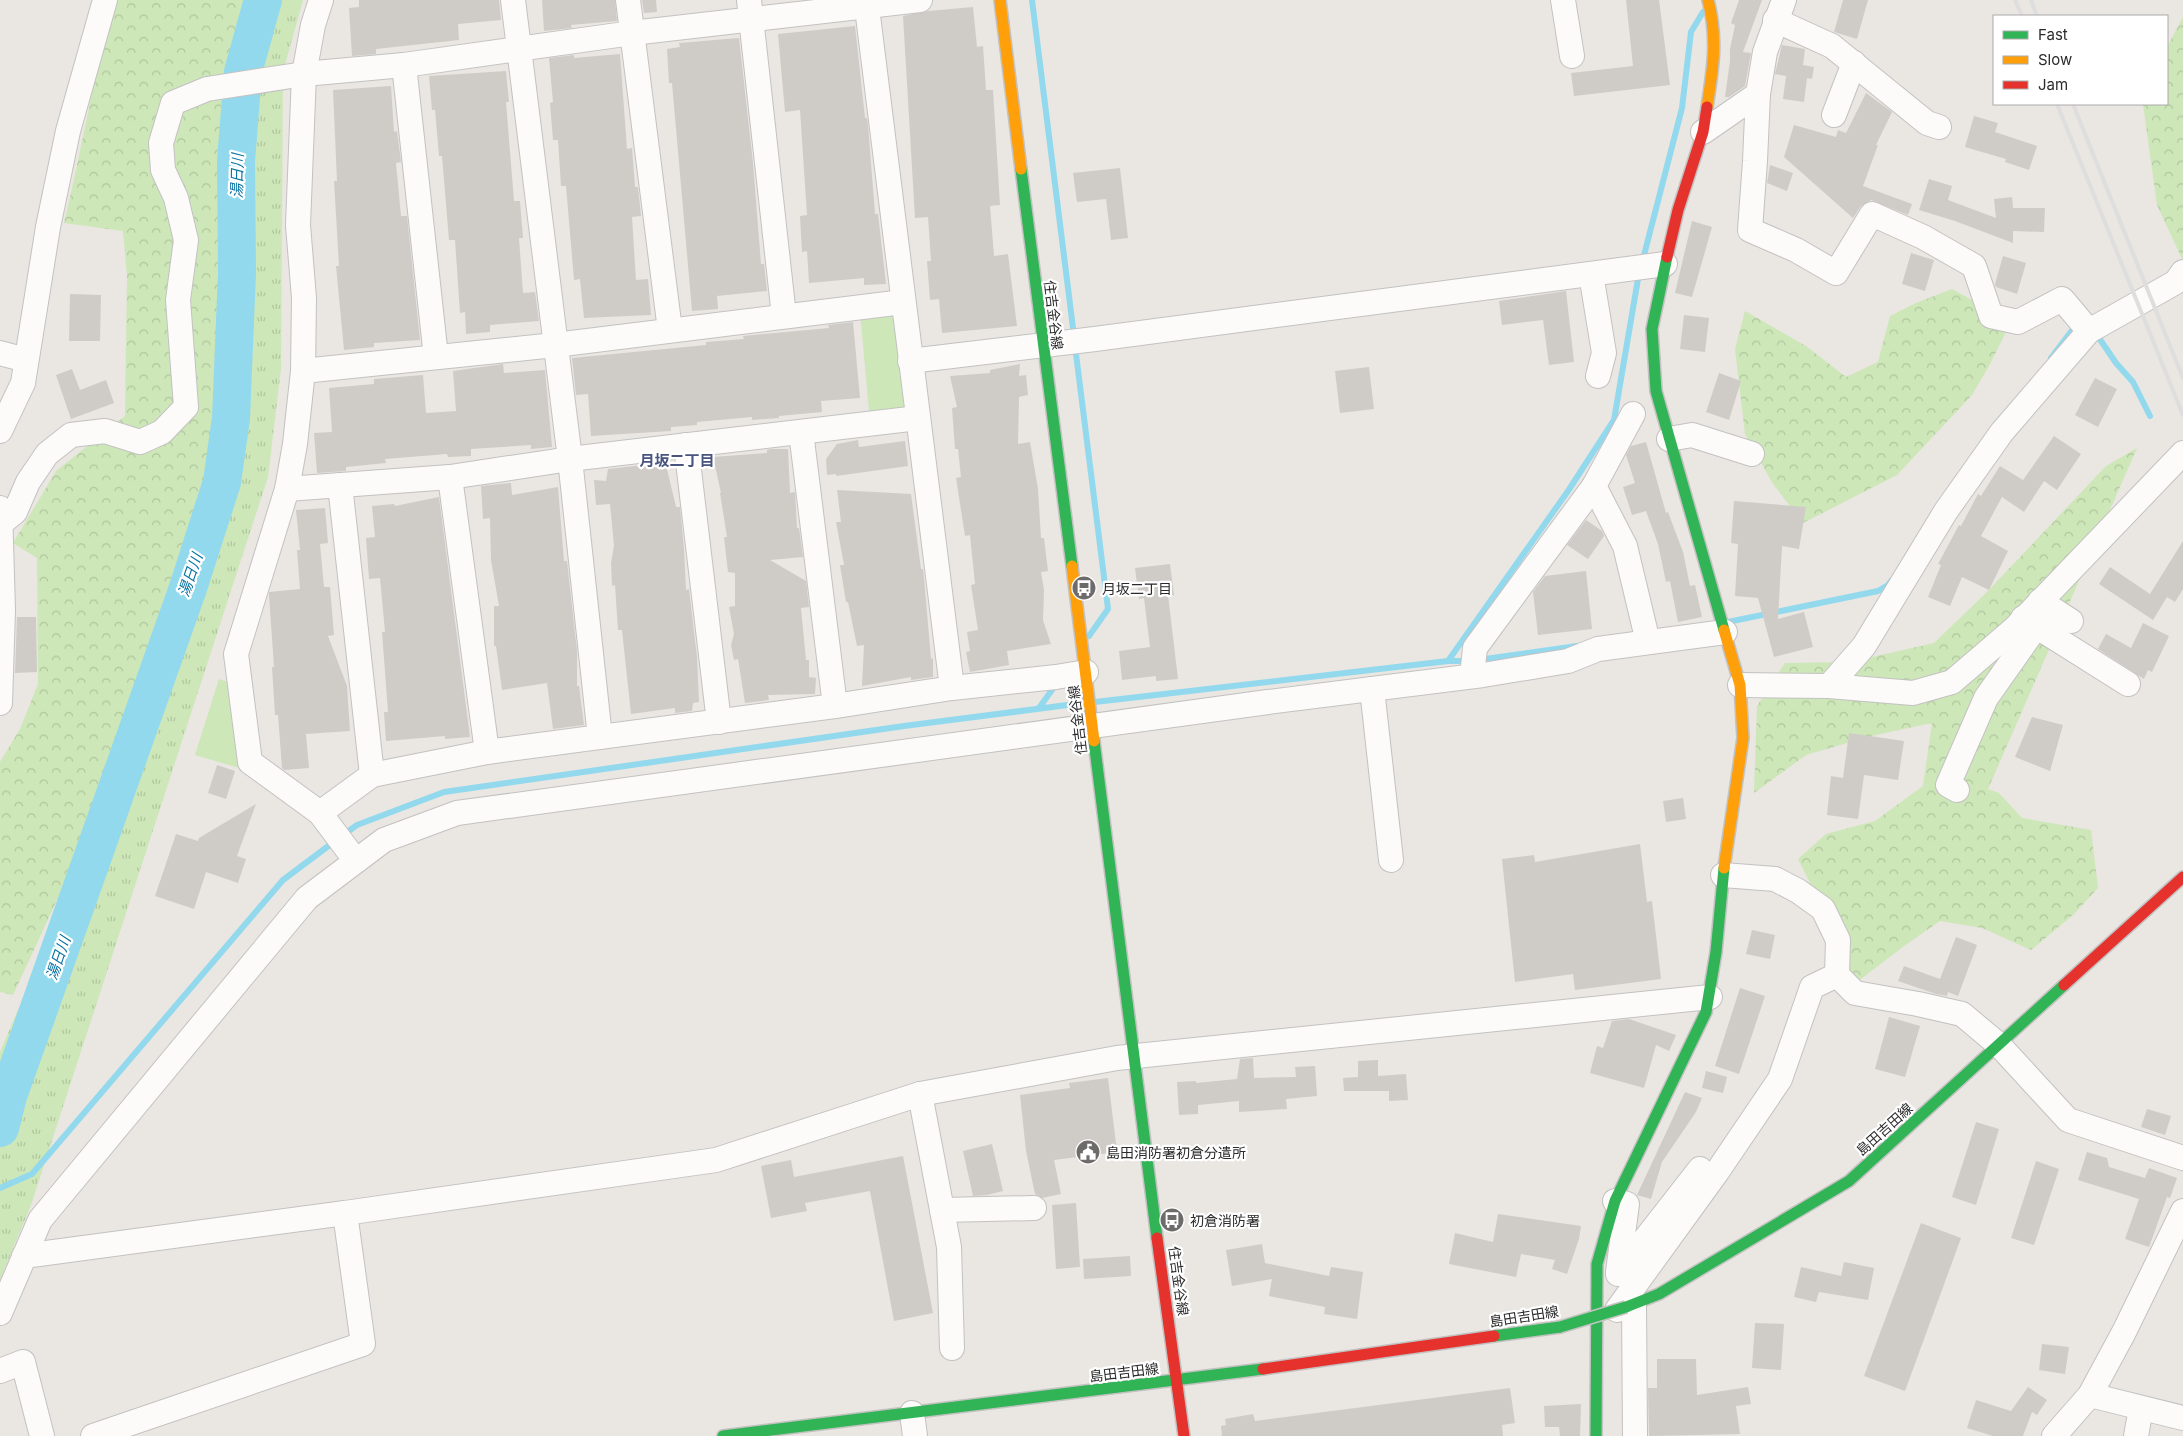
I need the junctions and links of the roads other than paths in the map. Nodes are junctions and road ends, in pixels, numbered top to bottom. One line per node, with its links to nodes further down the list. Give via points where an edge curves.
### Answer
1 (105, 0): 33 (street, via 68,131)
2 (322, 0): 17 (street, via 313,24)
3 (513, 0): 13 (street)
4 (628, 0): 12 (street)
5 (920, 0): 9 (street)
6 (1000, 0): 29 (main road, 住吉金谷線)
7 (1563, 0): 14 (street)
8 (1708, 0): 21 (main road, via 1713,18 1715,59)
9 (867, 3): 10 (street); 25 (street)
10 (750, 10): 12 (street); 26 (street)
11 (1780, 10): 15 (street); 18 (street, via 1765,52)
12 (632, 33): 13 (street); 28 (street)
13 (520, 50): 16 (street); 30 (street)
14 (1572, 56)
15 (1854, 63): 19 (street); 20 (street, via 1927,123)
16 (404, 65): 17 (street); 32 (street)
17 (304, 74): 35 (street, via 298,225 304,298); 50 (street, via 207,89 174,103 161,143 163,170 176,198 186,240 178,300 186,407 162,432 140,442 105,431 71,435 47,454 28,482 15,512)
18 (1758, 94): 21 (street); 27 (street, via 1750,230 1796,250 1836,274 1872,214 1923,237 1974,266 1991,316 2018,322 2062,299)
19 (1834, 115)
20 (1939, 127)
21 (1703, 132): 22 (main road)
22 (1660, 265): 24 (street); 41 (main road, via 1652,329 1656,391)
23 (2183, 272): 27 (street, via 2176,282)
24 (1591, 274): 29 (street); 36 (street, via 1604,353)
25 (903, 302): 26 (street); 34 (street)
26 (784, 316): 28 (street)
27 (2091, 326): 60 (street, via 2002,432 1946,511 1864,646)
28 (670, 330): 30 (street)
29 (1052, 344): 34 (street); 57 (main road, 住吉金谷線, via 1080,628)
30 (555, 345): 32 (street); 45 (street)
31 (0, 353): 33 (street)
32 (436, 357): 35 (street)
33 (26, 360): 39 (street, via 23,383)
34 (910, 361): 38 (street)
35 (303, 371): 49 (street)
36 (1598, 376)
37 (1633, 414): 48 (street)
38 (918, 418): 40 (street); 61 (street)
39 (0, 431)
40 (802, 432): 42 (street); 64 (street)
41 (1670, 439): 43 (street, via 1692,435); 54 (main road)
42 (686, 445): 45 (street); 65 (street)
43 (1752, 454)
44 (2179, 456): 51 (street)
45 (570, 459): 46 (street); 67 (street)
46 (450, 478): 47 (street); 68 (street)
47 (340, 485): 49 (street); 69 (street)
48 (1594, 486): 55 (street, via 1625,546); 56 (street, via 1476,648)
49 (287, 489): 71 (street, via 236,654 250,762)
50 (0, 516): 63 (street, via 3,610)
51 (2040, 601): 52 (street); 53 (street)
52 (2072, 621)
53 (2030, 623): 58 (street); 60 (street, via 1952,682 1913,693); 70 (street, via 1986,698 1948,785)
54 (1723, 624): 55 (street); 59 (main road)
55 (1646, 635): 56 (street, via 1568,661)
56 (1472, 675): 62 (street)
57 (1077, 676): 61 (street); 66 (main road, 住吉金谷線)
58 (2128, 684)
59 (1740, 685): 60 (street); 74 (main road, via 1743,738)
60 (1829, 686)
61 (952, 688): 64 (street)
62 (1372, 689): 66 (street); 72 (street)
63 (0, 703)
64 (835, 706): 65 (street)
65 (719, 722): 67 (street)
66 (1093, 723): 73 (street, via 457,813 384,840); 79 (main road, 住吉金谷線)
67 (600, 737): 68 (street)
68 (487, 752): 69 (street)
69 (372, 775): 71 (street)
70 (1957, 790)
71 (320, 813): 73 (street)
72 (1391, 860)
73 (356, 861): 88 (street, via 307,898 40,1220)
74 (1723, 875): 76 (street, via 1774,879 1822,908 1838,940); 77 (main road)
75 (2183, 877): 78 (main road, 島田吉田線)
76 (1837, 975): 78 (street, via 1855,993 1962,1014); 81 (street, via 1812,987 1780,1079)
77 (1710, 996): 79 (street); 83 (main road, via 1706,1012)
78 (1999, 1045): 82 (street, via 2068,1120); 89 (main road, 島田吉田線, via 1849,1182 1659,1294)
79 (1133, 1056): 80 (street); 93 (main road, 住吉金谷線)
80 (920, 1094): 85 (street); 86 (street, via 716,1160)
81 (1758, 1112): 83 (street, via 1728,1133 1618,1274 1628,1204); 89 (street)
82 (2183, 1158)
83 (1615, 1201): 102 (main road, via 1597,1264)
84 (1034, 1208): 85 (street)
85 (942, 1210): 91 (street, via 949,1247)
86 (345, 1213): 88 (street); 99 (street, via 363,1344)
87 (2182, 1215): 94 (street)
88 (24, 1256): 90 (street)
89 (1625, 1307): 93 (main road, 島田吉田線, bridge, via 1560,1327); 103 (street)
90 (0, 1312)
91 (952, 1348)
92 (0, 1371): 98 (street, via 23,1362)
93 (1178, 1381): 97 (main road, 島田吉田線); 101 (main road, 住吉金谷線)
94 (2090, 1395): 95 (street); 104 (street)
95 (2141, 1408): 96 (street); 105 (street)
96 (2183, 1418)
97 (914, 1424): 100 (main road, 島田吉田線)
98 (42, 1436)
99 (94, 1436)
100 (723, 1436)
101 (1184, 1436)
102 (1596, 1436)
103 (1635, 1436)
104 (2054, 1436)
105 (2136, 1436)

